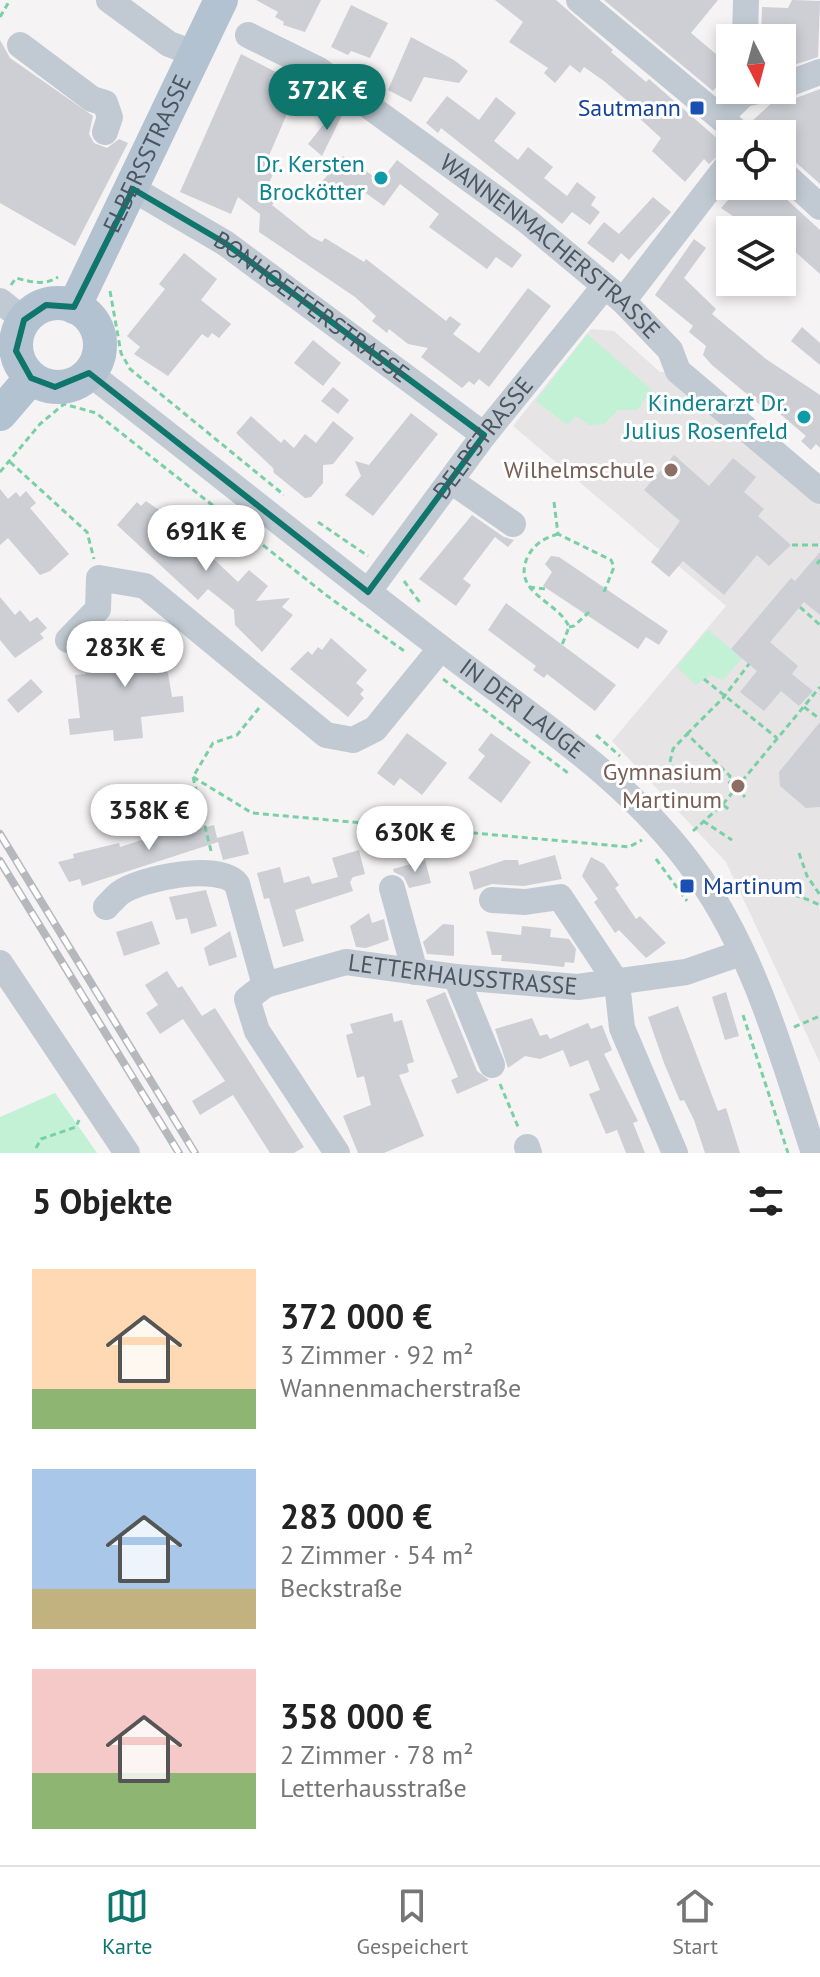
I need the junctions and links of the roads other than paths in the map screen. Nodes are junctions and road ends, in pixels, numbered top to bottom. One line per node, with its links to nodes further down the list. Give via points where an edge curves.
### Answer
1 (109, 0): 8 (street, via 169,44)
2 (221, 0): 8 (main road, ELBERSSTRASSE)
3 (579, 0): 11 (street)
4 (746, 0): 5 (street)
5 (745, 24)
6 (248, 35): 17 (street, WANNENMACHERSTRASSE, via 332,79 527,221)
7 (20, 45): 12 (street, via 92,99 105,103 110,117)
8 (196, 54): 15 (main road, ELBERSSTRASSE)
9 (820, 72): 10 (street)
10 (796, 81)
11 (723, 120)
12 (105, 132)
13 (716, 178): 17 (street, DELPSTRASSE)
14 (796, 185): 16 (street)
15 (133, 189): 18 (main road, ELBERSSTRASSE); 23 (street, BONHOEFFERSTRASSE, via 225,243)
16 (820, 207)
17 (613, 294): 23 (street, DELPSTRASSE, via 511,418); 25 (street, WANNENMACHERSTRASSE, via 670,350 678,371 732,424)
18 (74, 307): 19 (main road); 20 (main road, via 92,321 100,342)
19 (12, 311): 21 (main road, via 16,351)
20 (89, 373): 21 (main road, via 67,386); 27 (street, IN DER LAUGE)
21 (31, 378): 22 (main road)
22 (0, 414)
23 (484, 435): 24 (street, DELPSTRASSE)
24 (451, 481): 26 (street); 27 (street, DELPSTRASSE)
25 (820, 491)
26 (513, 524)
27 (368, 592): 29 (street, IN DER LAUGE)
28 (68, 640): 29 (street, via 98,609 99,578 145,586 326,735 353,740 375,729)
29 (434, 658): 33 (street, IN DER LAUGE, via 609,776 663,828 718,906)
30 (392, 888): 35 (street)
31 (492, 900): 37 (street, LETTERHAUSSTRASSE, via 560,897)
32 (106, 907): 38 (street, via 121,892 168,876 231,877)
33 (741, 953): 37 (street, LETTERHAUSSTRASSE, via 686,972); 43 (street, IN DER LAUGE)
34 (0, 963): 40 (street)
35 (415, 972): 36 (street, LETTERHAUSSTRASSE); 38 (street, LETTERHAUSSTRASSE, via 346,962)
36 (456, 977): 37 (street, LETTERHAUSSTRASSE, via 578,987); 39 (street)
37 (617, 983): 42 (street, via 622,1028)
38 (265, 985): 41 (street, via 247,999 257,1031)
39 (492, 1065)
40 (127, 1153)
41 (337, 1153)
42 (675, 1153)
43 (814, 1153)

